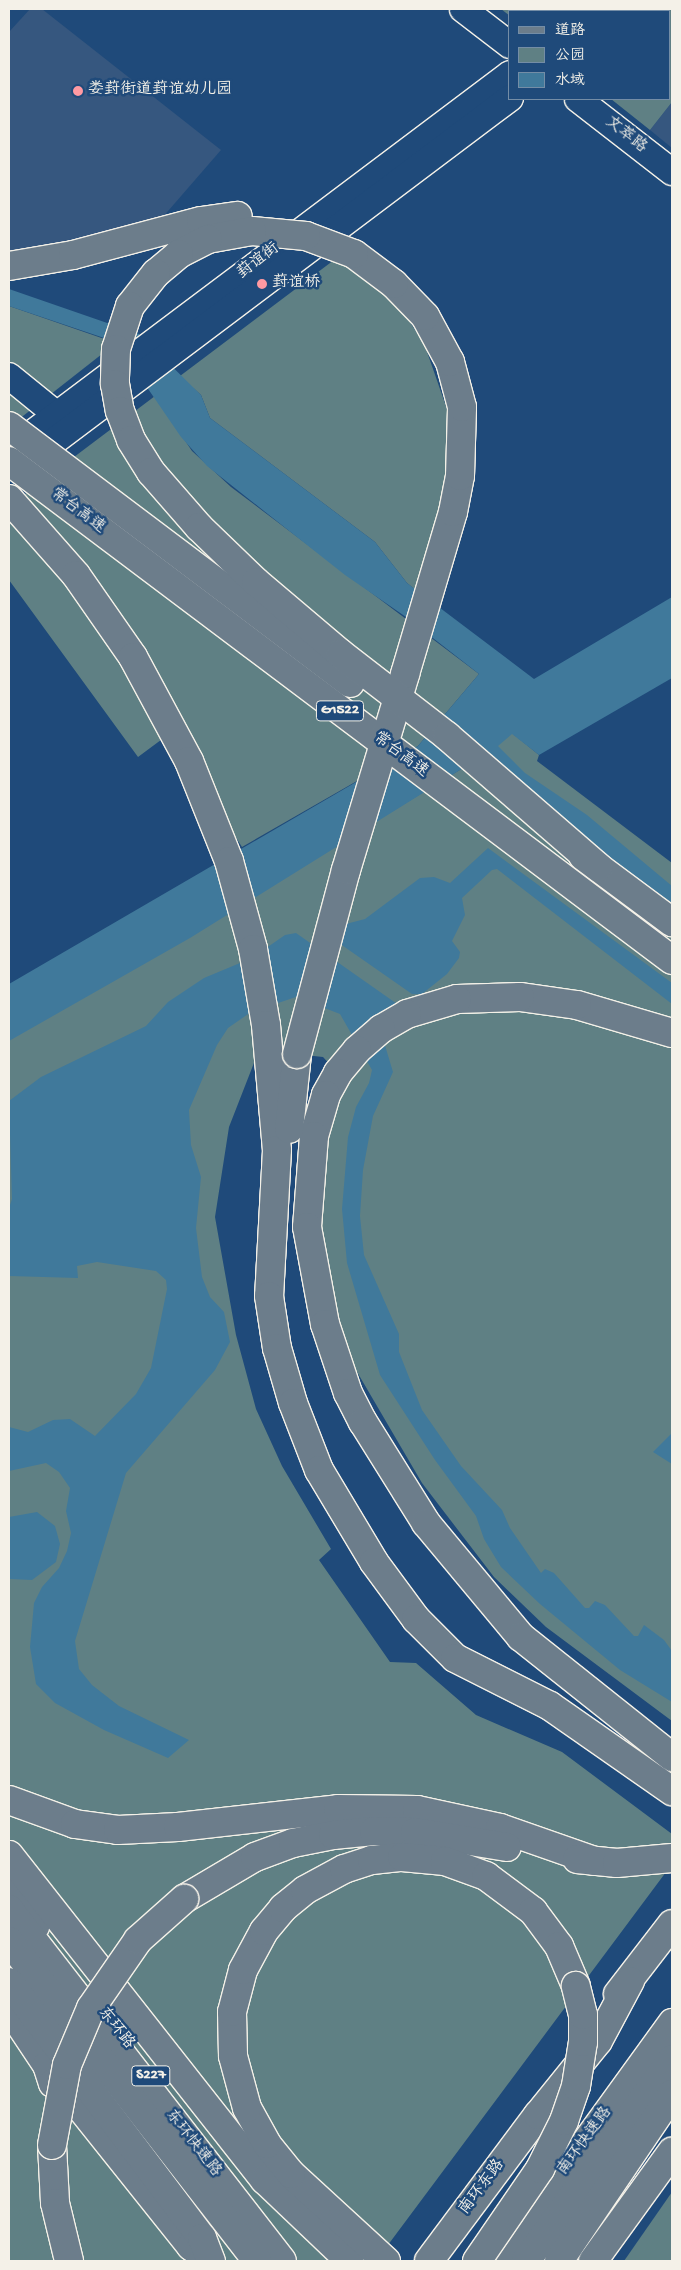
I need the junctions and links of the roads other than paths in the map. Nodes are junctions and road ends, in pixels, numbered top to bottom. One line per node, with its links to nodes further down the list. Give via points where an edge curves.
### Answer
1 (463, 9): 2 (main road)
2 (508, 43)
3 (508, 76): 8 (main road, 葑谊街)
4 (508, 99): 8 (main road, 葑谊街)
5 (579, 100): 6 (main road, 文萃路)
6 (672, 172)
7 (9, 266): 21 (main road, bridge, via 73,255 209,220 254,216 309,221 352,237 398,269 434,309 459,355 472,403 474,444 469,495)
8 (164, 346): 11 (main road, 葑谊街)
9 (9, 376): 11 (main road)
10 (9, 396): 11 (main road)
11 (55, 424): 13 (main road, 葑谊街); 15 (main road, 葑谊街)
12 (9, 426): 17 (main road, 常台高速 / G1522, bridge, via 463,769)
13 (9, 452)
14 (9, 461): 19 (main road, 常台高速 / G1522, bridge)
15 (9, 476)
16 (9, 499): 23 (main road, via 60,555 108,619 154,693 210,807 246,922 260,983 277,1150)
17 (598, 866): 18 (main road, 常台高速 / G1522, bridge); 21 (main road, bridge, via 447,736 401,701 394,695 364,671 341,654 256,582 199,527 151,472 131,440 120,411 115,384 116,349 134,301 156,273 179,254 208,239 252,231 306,236 354,254 394,284 425,316 450,362 462,407 461,467 454,512 411,655 402,684 399,693 396,702 394,712 348,861)
18 (672, 922)
19 (672, 960)
20 (672, 1033): 22 (main road, via 577,1005 498,997 457,999 424,1007 381,1029 357,1050 331,1083 317,1121)
21 (304, 1053): 22 (main road, via 301,1123); 23 (main road, via 288,1165)
22 (307, 1227): 24 (main road, via 325,1324 348,1393 362,1422 426,1523 521,1637)
23 (274, 1232): 25 (main road, via 270,1296 277,1348 293,1403 319,1470 374,1562 416,1619 455,1658 550,1706)
24 (672, 1757)
25 (672, 1791)
26 (9, 1800): 29 (main road, via 75,1824 118,1830 178,1827 320,1810 381,1807 417,1810 500,1828)
27 (9, 1855): 48 (main road, via 265,2180)
28 (672, 1858): 29 (main road, via 634,1862)
29 (594, 1861): 42 (main road, bridge, via 415,1832 354,1832 306,1840 261,1855 218,1876 184,1899 143,1936 112,1973 82,2026 67,2065 52,2145 56,2203)
30 (9, 1891): 47 (main road, 东环路 / S227)
31 (9, 1908): 46 (main road, 东环快速路)
32 (672, 1924): 50 (main road, 南环东路, via 561,2068 538,2115)
33 (9, 1941): 45 (main road, 东环快速路)
34 (9, 1961): 44 (main road, S227)
35 (9, 1982): 43 (main road, via 202,2238)
36 (9, 2008): 43 (main road, via 47,2065 53,2083 72,2097 191,2246)
37 (672, 2010): 52 (main road)
38 (672, 2023): 53 (main road, 南环快速路)
39 (672, 2059): 54 (main road, 南环快速路)
40 (672, 2094): 55 (main road)
41 (672, 2152): 56 (main road)
42 (69, 2261)
43 (210, 2261)
44 (240, 2261)
45 (257, 2261)
46 (282, 2261)
47 (294, 2261)
48 (350, 2261)
49 (386, 2261): 51 (main road, bridge, via 310,2194 267,2144 253,2121 239,2085 231,2027 243,1970 260,1937 283,1908 318,1881 344,1868 372,1860 402,1857 431,1858 466,1867 499,1883 523,1900 559,1946 572,1972 583,2015 580,2065 564,2121 540,2169)
50 (429, 2261)
51 (477, 2261)
52 (488, 2261)
53 (500, 2261)
54 (526, 2261)
55 (559, 2261)
56 (593, 2261)

